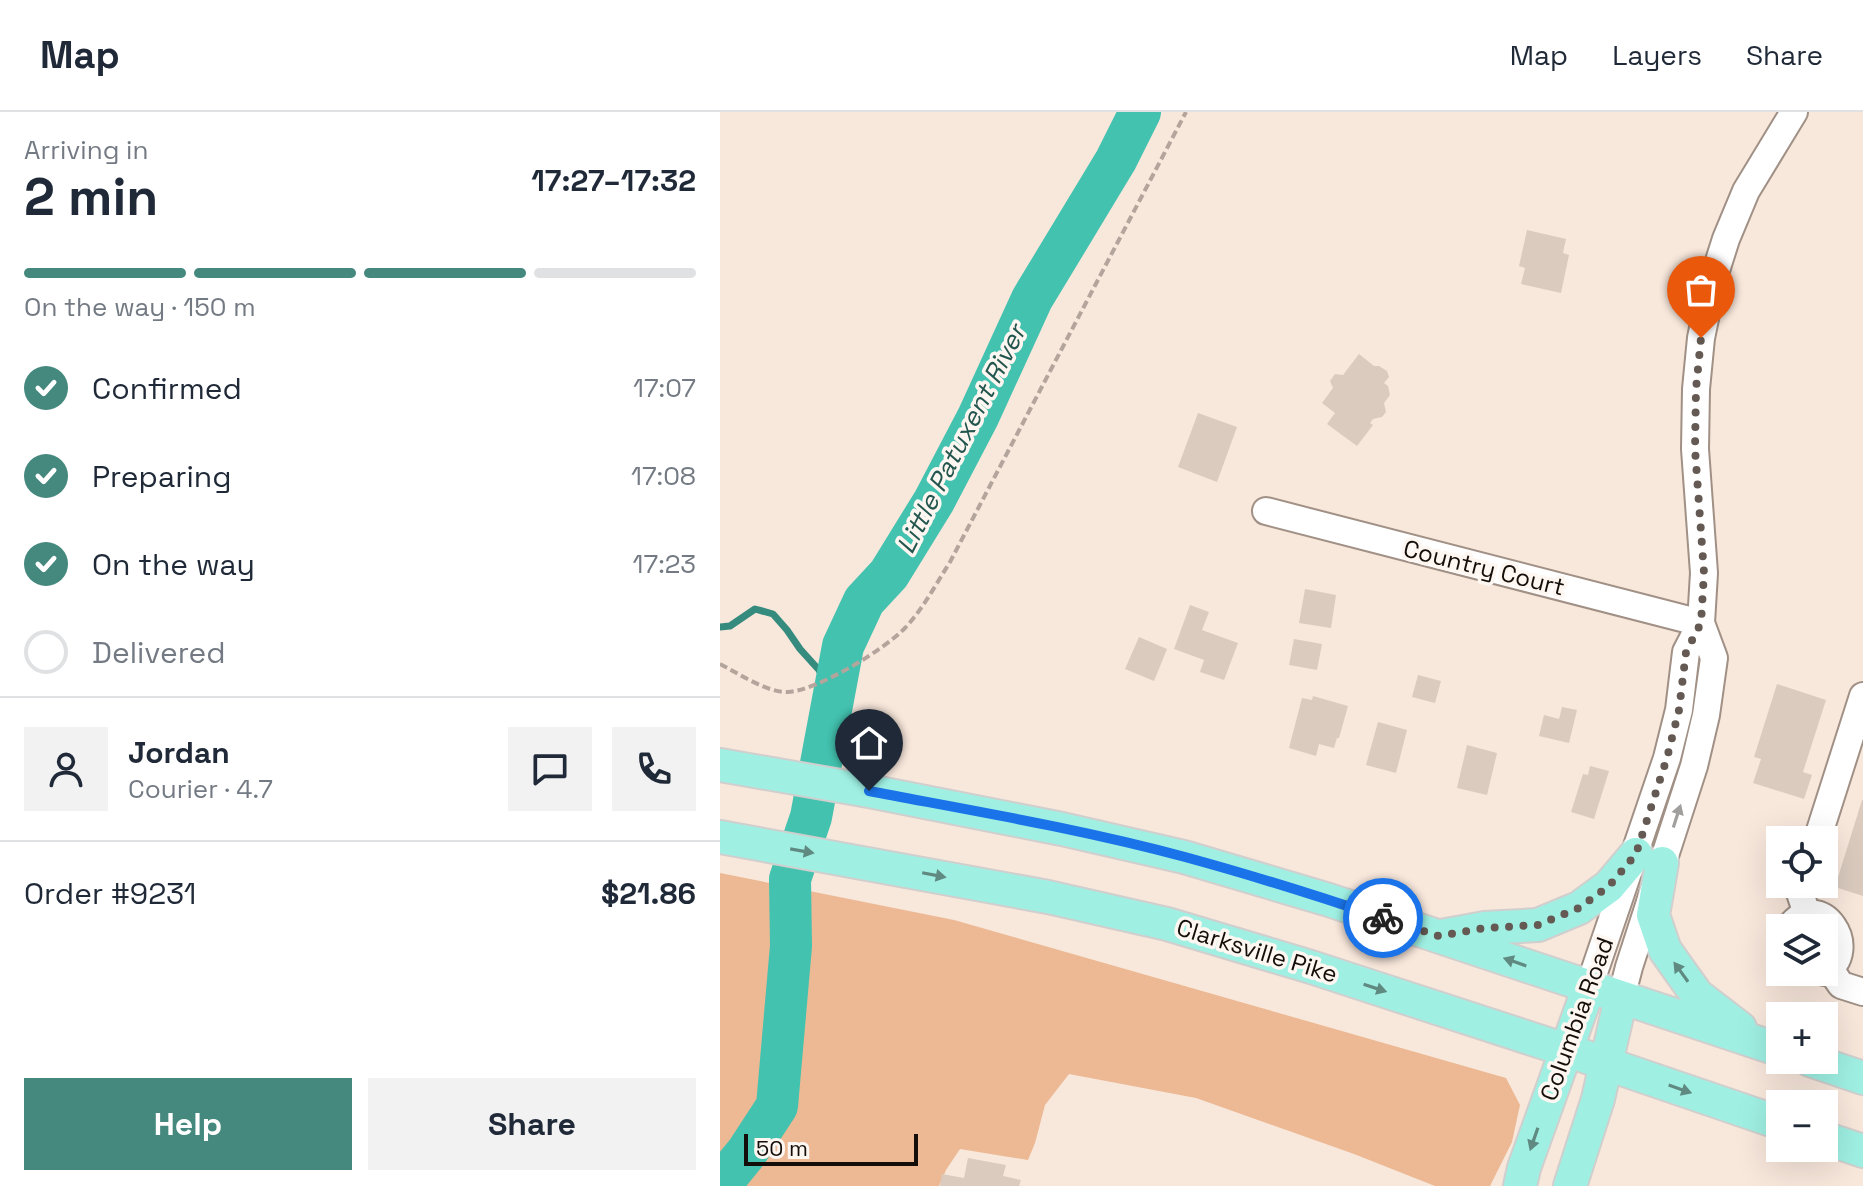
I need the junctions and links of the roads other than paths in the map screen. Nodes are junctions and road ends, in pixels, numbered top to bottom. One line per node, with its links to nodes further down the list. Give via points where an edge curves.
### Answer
1 (1794, 112): 3 (street, Columbia Road, via 1746,191 1726,239 1701,338 1695,449 1704,573)
2 (1266, 511): 3 (street, Country Court)
3 (1701, 623): 8 (street, Columbia Road, via 1686,652)
4 (1863, 696): 6 (street)
5 (720, 765): 10 (main road, via 1184,857)
6 (1821, 826)
7 (733, 839): 18 (main road, Clarksville Pike, one-way to 18, via 1167,924)
8 (1649, 858): 10 (main road, via 1579,908 1538,925); 13 (street, Columbia Road); 15 (street, Columbia Road); 16 (main road, one-way to 8, via 1697,995 1665,950 1653,915)
9 (1838, 926): 11 (street, via 1844,950)
10 (1439, 936): 13 (main road, one-way to 10)
11 (1838, 962)
12 (1838, 982): 14 (street)
13 (1589, 987): 15 (main road); 18 (main road, Columbia Road)
14 (1863, 992)
15 (1621, 998): 17 (main road); 19 (main road, Columbia Road)
16 (1766, 1044)
17 (1766, 1045)
18 (1566, 1050): 19 (main road, Clarksville Pike); 25 (main road, Columbia Road, one-way to 25)
19 (1606, 1064): 22 (main road, Clarksville Pike, one-way to 22); 26 (main road, Columbia Road)
20 (1838, 1070): 21 (main road)
21 (1863, 1078)
22 (1766, 1118)
23 (1838, 1143): 24 (main road)
24 (1863, 1151)
25 (1520, 1186)
26 (1570, 1186)

